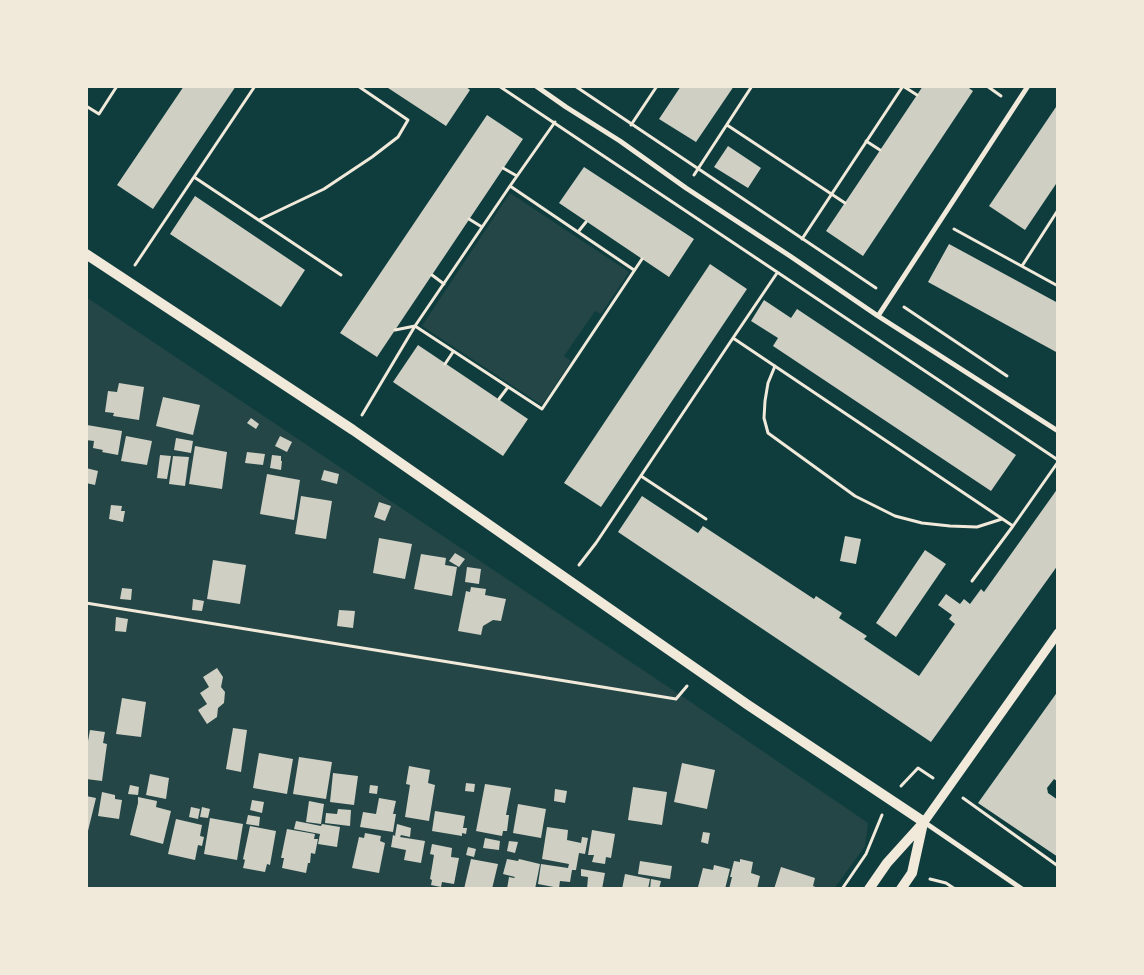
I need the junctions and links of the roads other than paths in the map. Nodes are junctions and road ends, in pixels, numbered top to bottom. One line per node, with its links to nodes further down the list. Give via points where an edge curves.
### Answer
1 (536, 86): 4 (street)
2 (1028, 86): 4 (street)
3 (86, 254): 7 (main road, via 353,430 748,705)
4 (878, 316): 5 (street)
5 (1058, 431)
6 (1058, 633): 7 (street)
7 (924, 822): 8 (main road); 9 (main road, via 912,873); 10 (street)
8 (869, 889)
9 (901, 889)
10 (1022, 889)

